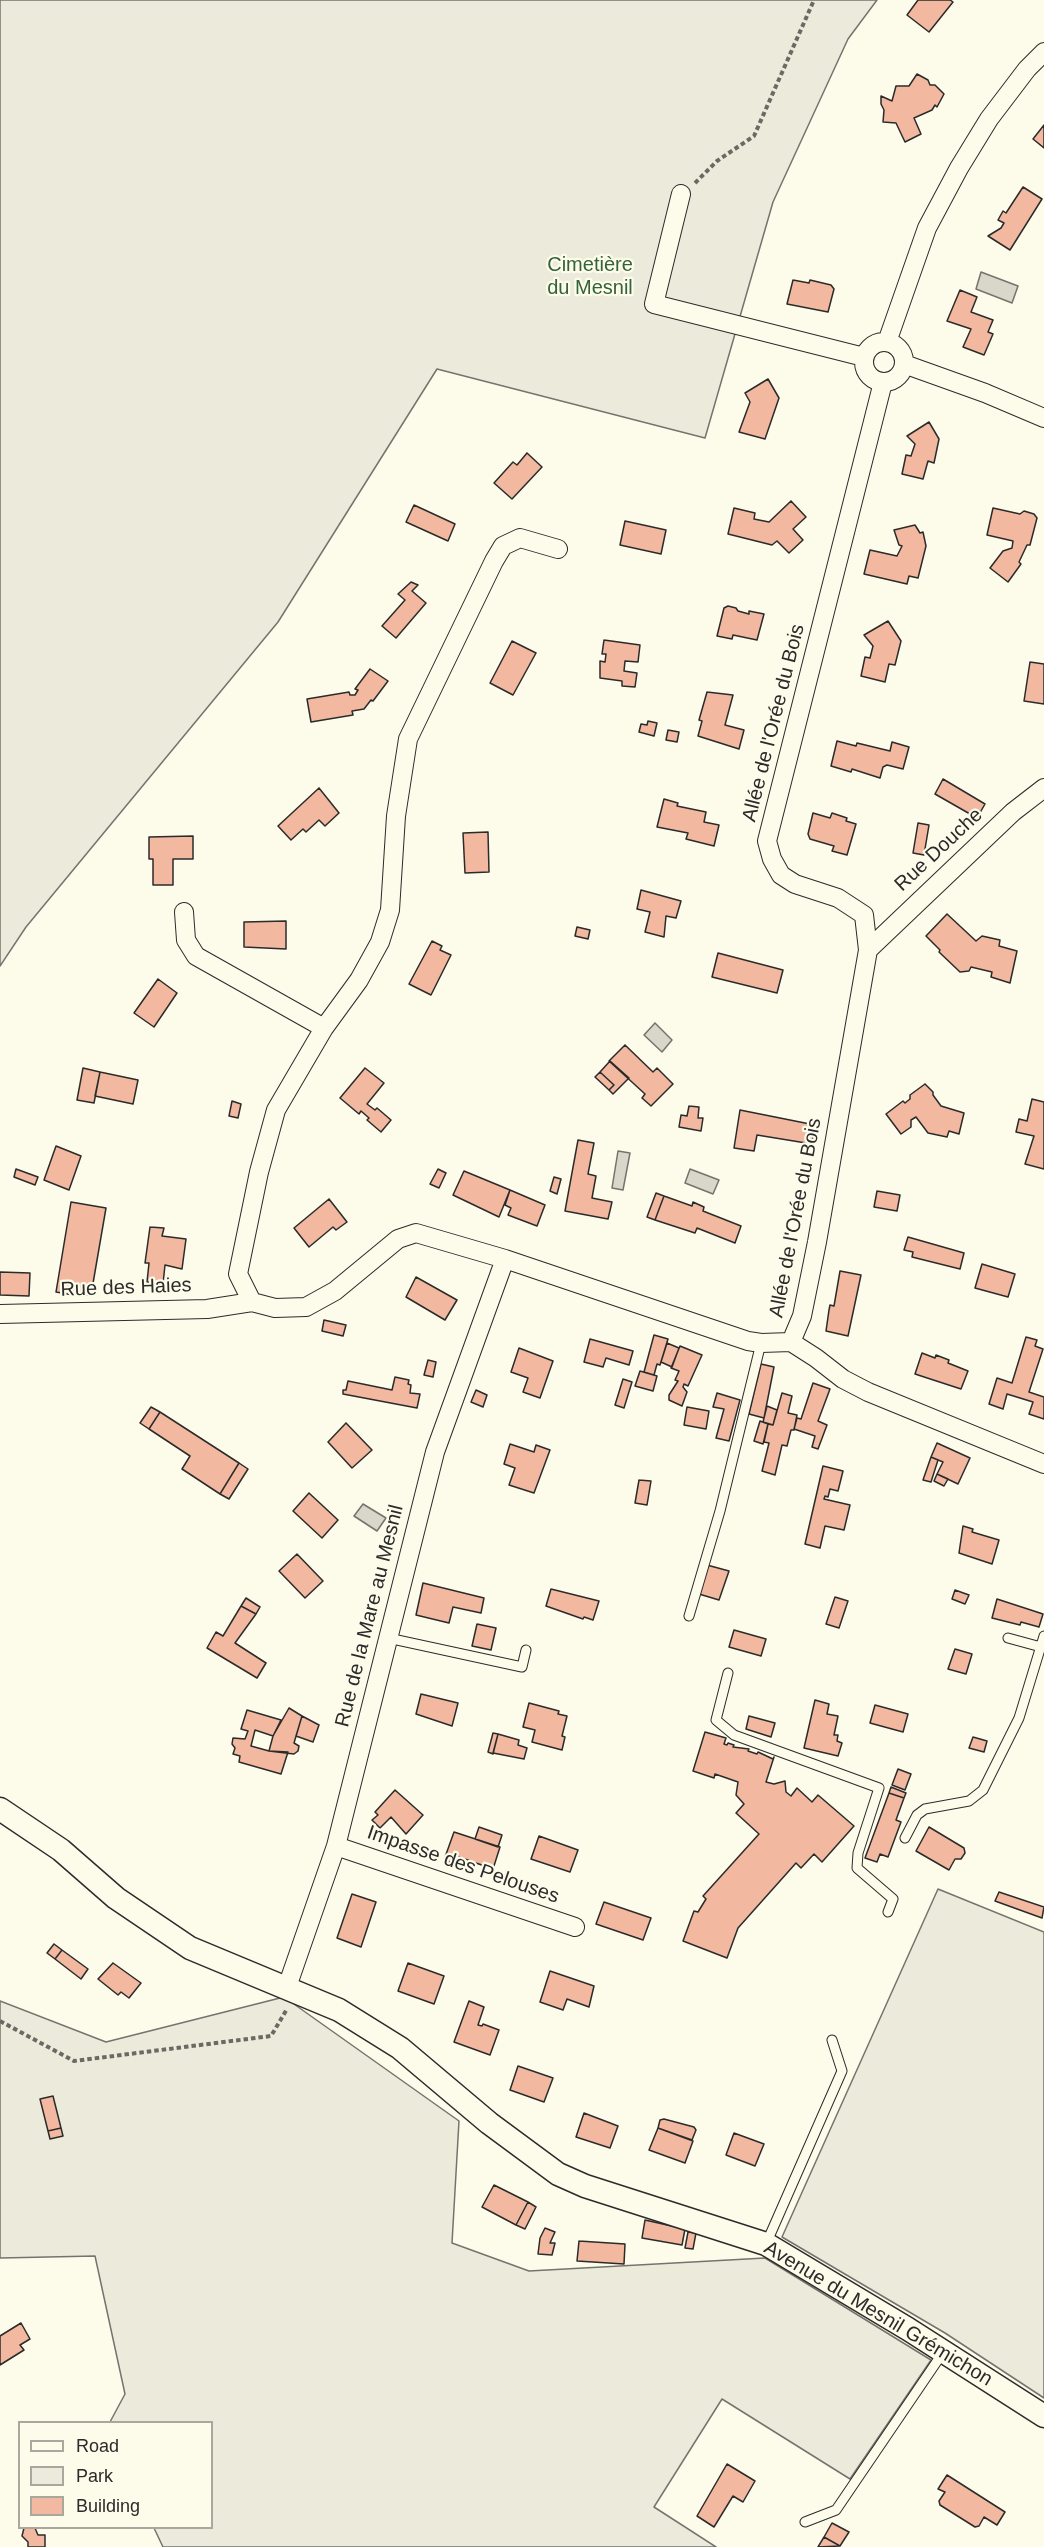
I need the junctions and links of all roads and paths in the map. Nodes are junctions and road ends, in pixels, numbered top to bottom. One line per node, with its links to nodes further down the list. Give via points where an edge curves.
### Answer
1 (814, 0): 3 (path, via 754,136 717,160)
2 (1044, 52): 4 (street, via 989,119 959,168 927,228)
3 (681, 194): 5 (street, via 654,304)
4 (887, 342): 5 (street, via 870,347); 6 (street, via 898,347)
5 (864, 357): 7 (street, via 866,371)
6 (904, 364): 7 (street, via 899,375); 8 (street)
7 (883, 382): 12 (street, Allée de l'Orée du Bois, via 767,841 781,875 795,884 838,898 864,915)
8 (1044, 418)
9 (558, 549): 13 (street, via 520,538 504,546 432,687 408,739 403,762 390,910 380,942 359,980)
10 (1044, 788): 12 (street, Rue Douche, via 1013,812)
11 (184, 912): 13 (street, via 186,940 196,957)
12 (868, 950): 17 (street, Allée de l'Orée du Bois, via 817,1242 802,1316)
13 (324, 1028): 15 (street, via 276,1110 259,1172 238,1274)
14 (505, 1259): 15 (street, via 416,1233 398,1239 335,1291 306,1307 275,1308); 18 (street); 22 (street, Rue de la Mare au Mesnil, via 435,1452)
15 (252, 1302): 16 (street, Rue des Haies, via 207,1309)
16 (0, 1314)
17 (791, 1342): 18 (street); 19 (street, via 868,1392)
18 (761, 1343): 20 (lane, via 720,1511)
19 (1044, 1464)
20 (689, 1616)
21 (1044, 1636): 24 (lane)
22 (388, 1638): 25 (lane, via 522,1667); 29 (street, Rue de la Mare au Mesnil)
23 (1008, 1638): 24 (lane)
24 (1041, 1647): 28 (lane, via 1019,1718 983,1790 969,1801 925,1809 917,1815)
25 (526, 1650)
26 (728, 1673): 30 (lane, via 716,1720 734,1735 879,1788 858,1853 857,1868 893,1899)
27 (0, 1809): 32 (street, Avenue du Mesnil Grémichon, via 61,1850 116,1898 190,1948)
28 (905, 1838)
29 (336, 1846): 31 (street, Impasse des Pelouses); 32 (street, Rue de la Mare au Mesnil)
30 (888, 1912)
31 (575, 1927)
32 (290, 1994): 33 (path, via 271,2036 74,2061); 35 (street, Avenue du Mesnil Grémichon, via 339,2010 400,2048 489,2123 558,2174)
33 (0, 2021)
34 (832, 2040): 35 (lane, via 842,2071)
35 (766, 2244): 36 (street, Avenue du Mesnil Grémichon)
36 (944, 2351): 37 (street, Avenue du Mesnil Grémichon); 38 (lane, via 836,2510)
37 (1044, 2416)
38 (806, 2522)

